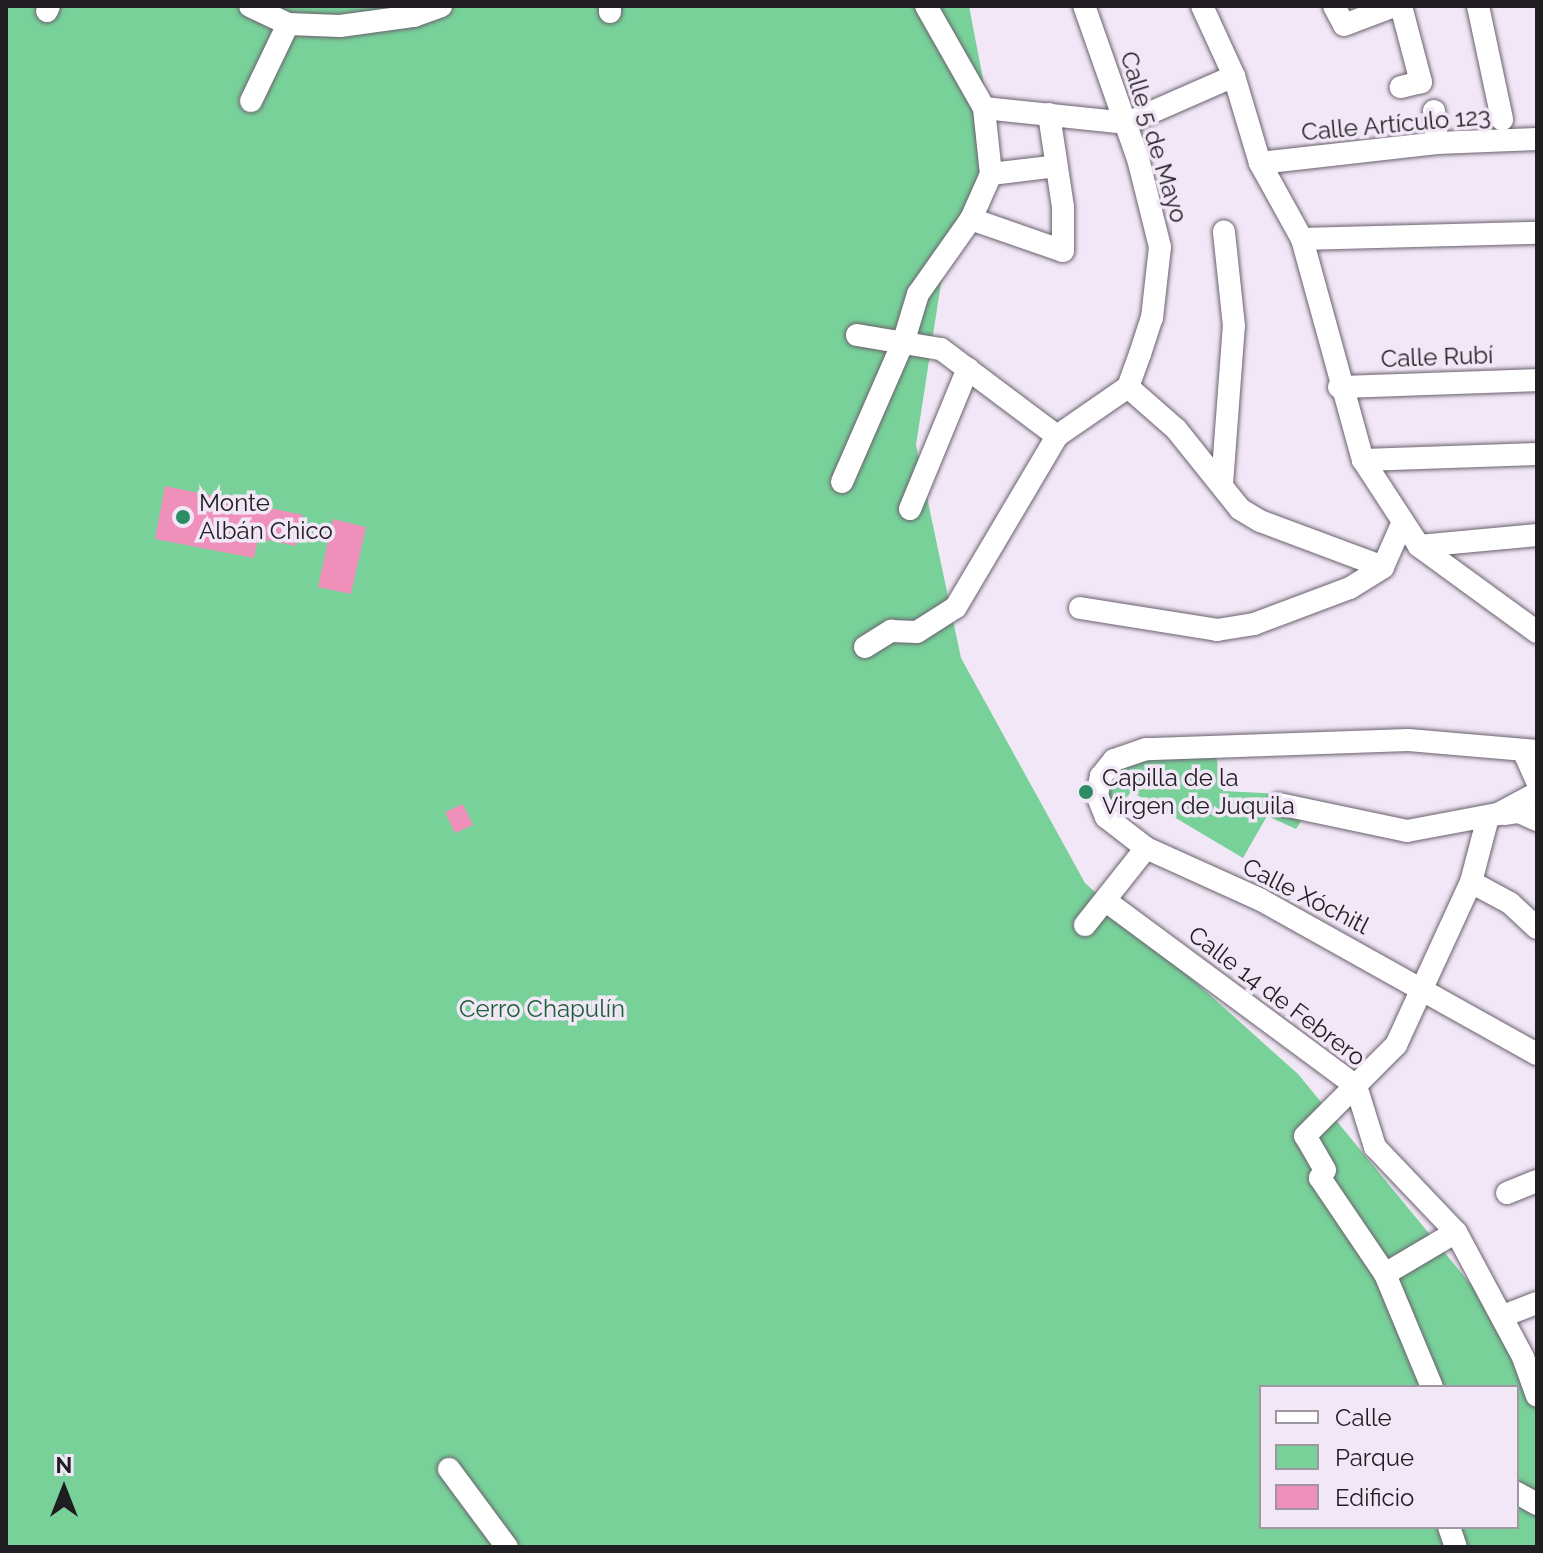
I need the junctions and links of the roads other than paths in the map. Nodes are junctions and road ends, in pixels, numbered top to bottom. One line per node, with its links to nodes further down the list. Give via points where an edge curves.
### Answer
1 (250, 6): 10 (street)
2 (441, 6): 10 (street, via 414,16 340,26)
3 (926, 6): 14 (street)
4 (1084, 6): 18 (street, Calle 5 de Mayo)
5 (1202, 6): 11 (street)
6 (1394, 6): 9 (street)
7 (1401, 6): 12 (street, via 1421,82)
8 (1478, 6): 17 (street)
9 (1339, 16)
10 (288, 24): 13 (street)
11 (1234, 76): 18 (street); 21 (street)
12 (1401, 87)
13 (251, 101)
14 (984, 108): 16 (street); 23 (street)
15 (1434, 111): 20 (street)
16 (1049, 114): 18 (street); 22 (street)
17 (1502, 119)
18 (1127, 123): 32 (street, Calle 5 de Mayo, via 1160,247 1152,318)
19 (1537, 139): 20 (street, Calle Artículo 123)
20 (1437, 143): 21 (street, Calle Artículo 123)
21 (1260, 163): 27 (street)
22 (1057, 166): 23 (street); 24 (street, via 1063,251)
23 (991, 174): 24 (street)
24 (967, 225): 29 (street, via 917,299)
25 (1224, 232): 38 (street, via 1234,326)
26 (1537, 233): 27 (street)
27 (1302, 239): 33 (street)
28 (857, 335): 29 (street)
29 (904, 340): 30 (street, via 941,349); 37 (street)
30 (968, 368): 34 (street); 39 (street)
31 (1537, 380): 33 (street, Calle Rubí)
32 (1128, 387): 34 (street); 38 (street, via 1176,429)
33 (1339, 387): 36 (street)
34 (1057, 436): 46 (street, via 956,607 917,632 891,631)
35 (1537, 454): 36 (street)
36 (1363, 460): 40 (street)
37 (842, 482)
38 (1222, 484): 43 (street, via 1240,509 1260,521)
39 (910, 509)
40 (1402, 524): 42 (street); 43 (street)
41 (1537, 535): 42 (street)
42 (1419, 546): 45 (street)
43 (1383, 567): 44 (street, via 1313,604 1217,630)
44 (1080, 608)
45 (1537, 632)
46 (865, 647)
47 (1530, 750): 48 (street); 53 (street, Calle Xóchitl, via 1408,740 1146,749 1114,760 1101,776 1097,795 1106,817)
48 (1537, 781)
49 (1537, 793): 51 (street)
50 (1279, 804): 51 (street, via 1407,831)
51 (1493, 816): 52 (street, via 1519,812); 54 (street)
52 (1537, 820)
53 (1146, 848): 55 (street); 58 (street, Calle Xóchitl, via 1261,900)
54 (1471, 882): 57 (street, via 1510,903); 58 (street)
55 (1106, 901): 56 (street); 60 (street, Calle 14 de Febrero)
56 (1085, 925)
57 (1537, 928)
58 (1424, 988): 59 (street, Calle Xóchitl); 60 (street, via 1396,1045)
59 (1537, 1054)
60 (1356, 1086): 63 (street, Calle 14 de Febrero, via 1375,1147); 64 (street, via 1305,1136 1325,1170 1320,1178)
61 (1537, 1181): 62 (street)
62 (1507, 1193)
63 (1456, 1232): 64 (street); 66 (street, Calle 14 de Febrero)
64 (1385, 1274): 67 (street)
65 (1537, 1303): 66 (street)
66 (1503, 1316): 68 (street, Calle 14 de Febrero)
67 (1431, 1385)
68 (1537, 1396)
69 (449, 1469): 72 (street)
70 (1519, 1494): 71 (street)
71 (1537, 1504)
72 (507, 1547)

